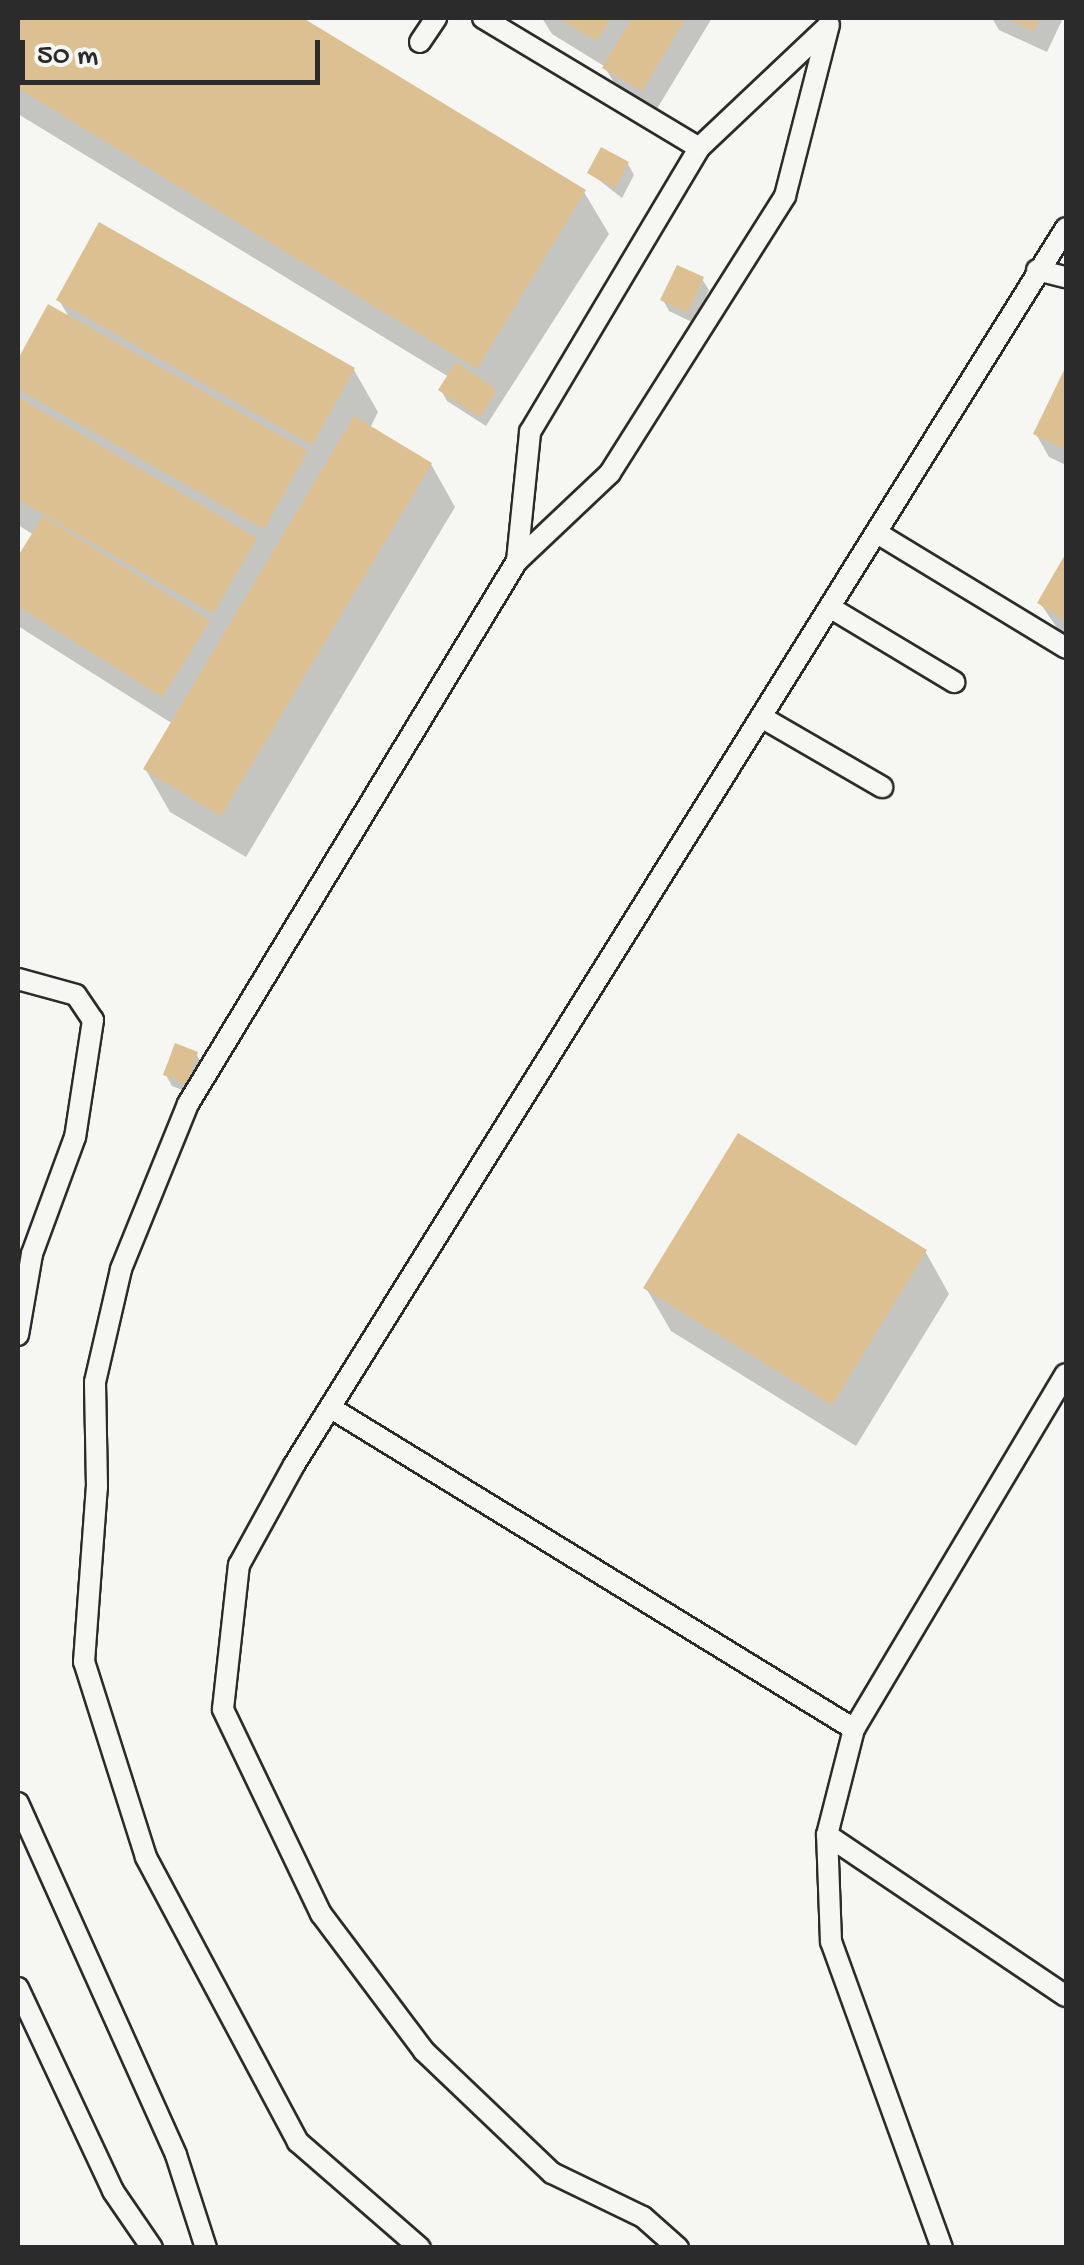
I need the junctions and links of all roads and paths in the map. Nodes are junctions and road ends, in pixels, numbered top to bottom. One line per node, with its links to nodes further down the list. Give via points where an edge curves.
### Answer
1 (436, 18): 4 (lane)
2 (483, 18): 5 (lane)
3 (832, 21): 5 (lane); 10 (lane, via 785,196 610,473)
4 (420, 42)
5 (699, 148): 10 (lane, via 530,432)
6 (1066, 228): 7 (lane)
7 (1037, 270): 8 (lane); 9 (lane)
8 (1066, 277)
9 (877, 533): 11 (lane); 12 (lane)
10 (517, 561): 27 (lane, via 188,1104 122,1269 94,1382 97,1487 84,1662 146,1857 298,2142)
11 (830, 608): 13 (lane); 14 (lane)
12 (1066, 648)
13 (954, 682)
14 (763, 718): 15 (lane); 19 (lane)
15 (882, 787)
16 (18, 980): 17 (lane, via 76,995 93,1020 75,1137 32,1254)
17 (18, 1329)
18 (1066, 1374): 20 (lane)
19 (331, 1408): 20 (lane); 28 (lane, via 238,1566 223,1708 321,1914 424,2050 552,2173 643,2218)
20 (854, 1730): 22 (lane)
21 (20, 1813): 26 (lane, via 176,2155)
22 (827, 1836): 24 (lane); 29 (lane, via 831,1942)
23 (18, 1988): 25 (lane, via 113,2191)
24 (1066, 1996)
25 (152, 2248)
26 (206, 2248)
27 (420, 2248)
28 (678, 2248)
29 (942, 2248)

